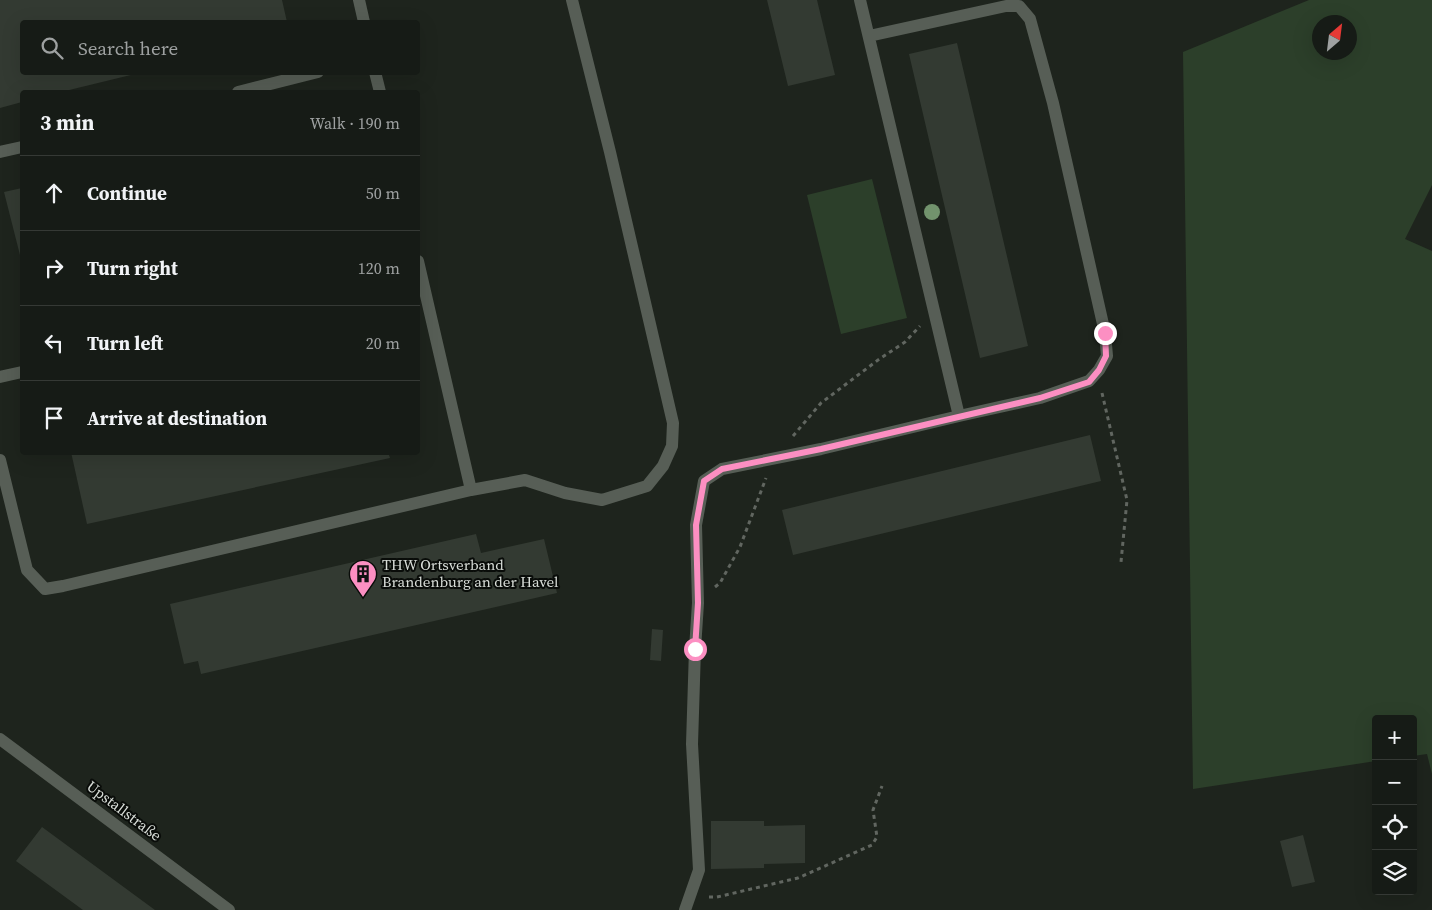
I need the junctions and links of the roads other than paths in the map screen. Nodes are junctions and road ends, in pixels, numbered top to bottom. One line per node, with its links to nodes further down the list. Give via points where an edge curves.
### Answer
1 (359, 0): 4 (street)
2 (572, 0): 17 (street, via 673,423 672,446 663,466 647,486 602,500 565,493 525,480)
3 (860, 0): 5 (street)
4 (364, 20)
5 (869, 36): 15 (street); 15 (street, via 1006,6 1019,6 1030,19 1052,103 1105,333 1106,356 1089,382 1040,398)
6 (306, 75): 8 (street)
7 (376, 75): 9 (street)
8 (246, 90)
9 (380, 90)
10 (20, 147): 11 (street)
11 (0, 152)
12 (420, 284): 17 (street)
13 (20, 372): 14 (street)
14 (0, 377)
15 (959, 416): 20 (street, via 722,469 704,481 696,525 698,603 692,744 699,870)
16 (0, 460): 17 (street, via 26,570 45,589)
17 (471, 490)
18 (0, 739): 19 (street, Upstallstraße)
19 (229, 910)
20 (685, 910)

